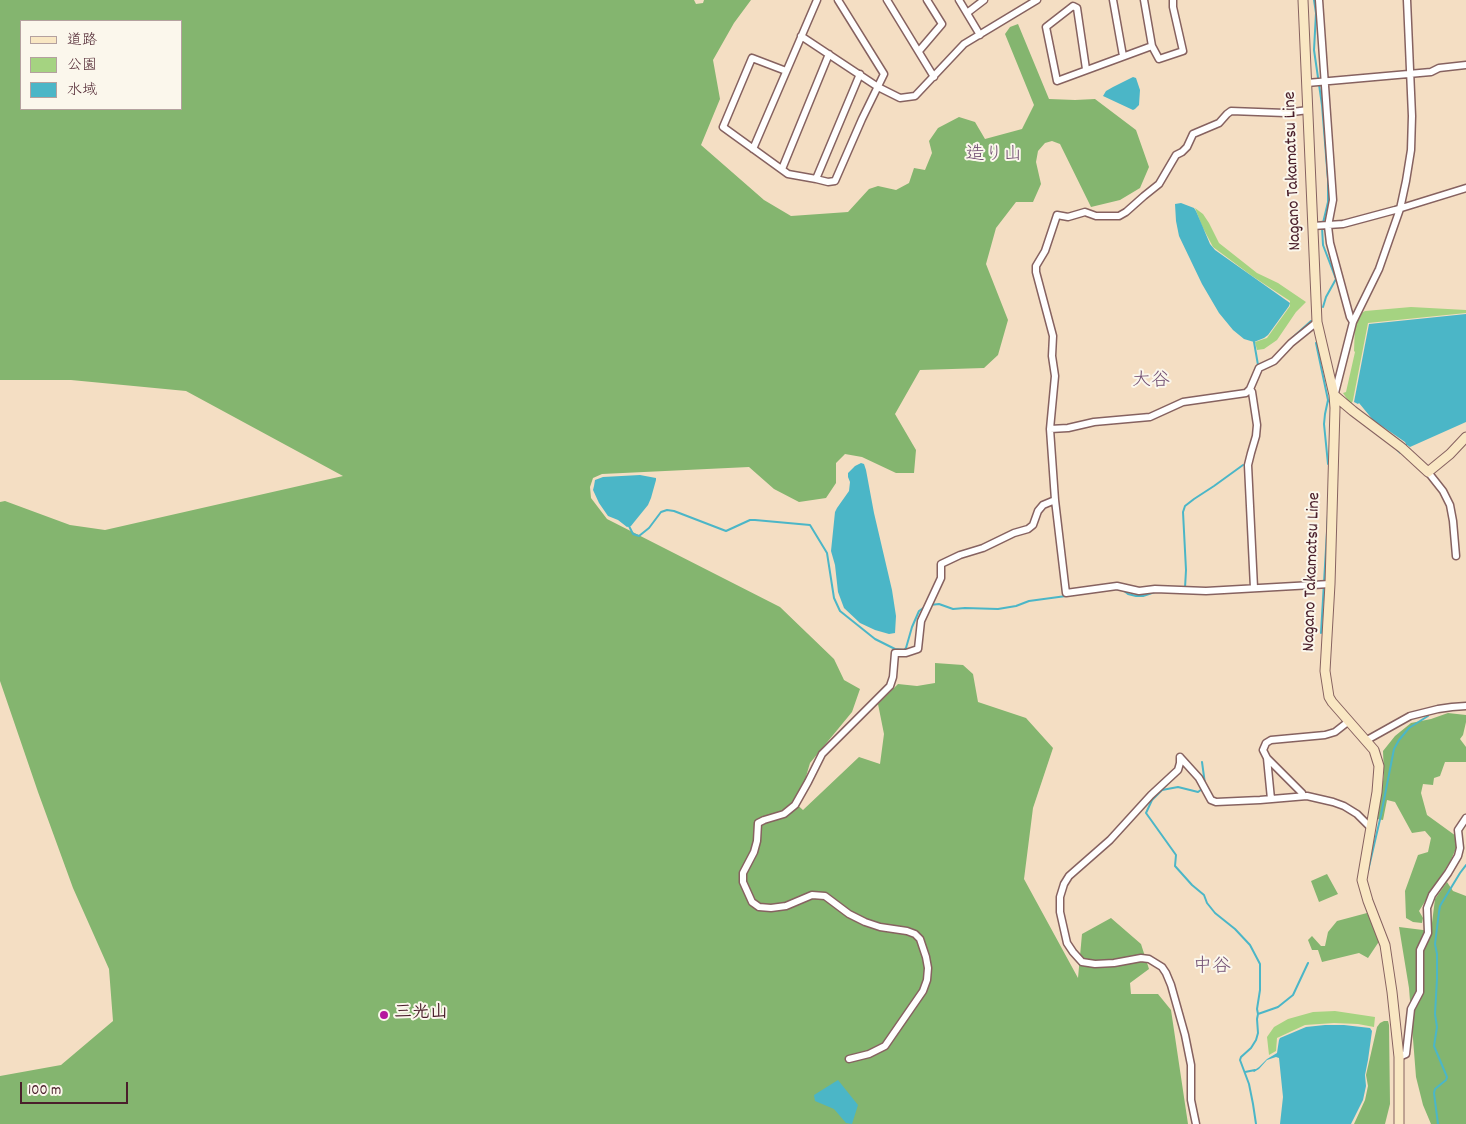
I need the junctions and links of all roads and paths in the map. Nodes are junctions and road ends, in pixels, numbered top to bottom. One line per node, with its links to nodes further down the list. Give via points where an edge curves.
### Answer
1 (817, 0): 16 (street)
2 (838, 0): 28 (street, via 884,74)
3 (888, 0): 18 (street)
4 (927, 0): 18 (street, via 942,24)
5 (959, 0): 14 (street)
6 (984, 0): 14 (street)
7 (1037, 0): 15 (street)
8 (1113, 0): 20 (street)
9 (1144, 0): 17 (street)
10 (1173, 0): 17 (street, via 1183,52 1159,59)
11 (1303, 0): 27 (main road, Nagano Takamatsu Line)
12 (1319, 0): 27 (street)
13 (1407, 0): 25 (street)
14 (967, 14): 15 (street)
15 (980, 35): 26 (street, via 964,44)
16 (801, 36): 19 (street); 23 (street)
17 (1152, 46): 20 (street)
18 (919, 52): 26 (street)
19 (829, 54): 24 (street); 31 (street)
20 (1123, 56): 22 (street)
21 (1466, 65): 25 (street)
22 (1086, 70): 22 (street, via 1057,81 1046,27 1073,6 1077,8)
23 (786, 72): 30 (street); 30 (street, via 752,58 726,118 723,127)
24 (860, 74): 28 (street); 32 (street)
25 (1410, 74): 27 (street); 34 (street, via 1412,133)
26 (934, 77): 28 (street, via 915,96 900,98)
27 (1317, 82): 29 (main road, Nagano Takamatsu Line); 35 (street, via 1333,200)
28 (878, 86): 32 (street, via 836,181)
29 (1308, 110): 35 (main road, Nagano Takamatsu Line); 40 (street, via 1286,113 1231,111 1219,123 1193,134 1159,184 1126,212 1119,216 1096,216 1085,212 1068,217 1057,215 1045,251 1036,266 1052,336 1054,376)
30 (753, 149): 31 (street)
31 (782, 169): 32 (street, via 788,174)
32 (816, 179)
33 (1466, 188): 34 (street)
34 (1400, 209): 35 (street, via 1343,224); 37 (street, via 1378,269)
35 (1321, 226): 36 (main road, Nagano Takamatsu Line); 37 (street, via 1330,243)
36 (1317, 322): 38 (street, via 1274,362 1259,368); 39 (main road, Nagano Takamatsu Line)
37 (1353, 322): 39 (street)
38 (1250, 389): 40 (street, via 1246,393 1183,402 1150,417); 46 (street, via 1257,425 1248,465)
39 (1334, 395): 42 (main road); 45 (main road, Nagano Takamatsu Line, via 1334,461)
40 (1050, 429): 43 (street)
41 (1466, 437): 42 (main road)
42 (1428, 472): 44 (street, via 1450,505)
43 (1055, 500): 46 (street, via 1066,593 1117,586 1139,591); 56 (street, via 1043,505 1028,529 941,564 941,578 921,620 918,649 895,653 890,686 822,754 795,805 784,814 758,823 754,852 743,873 743,882 752,902 759,907 770,908 786,906 812,895 825,896 865,922 908,931 920,939 928,968 923,991 885,1046)
44 (1456, 556)
45 (1325, 584): 46 (street); 48 (main road, Nagano Takamatsu Line, via 1329,696)
46 (1254, 588)
47 (1466, 706): 49 (street, via 1414,715)
48 (1349, 721): 49 (main road, Nagano Takamatsu Line); 50 (street, via 1325,735 1271,740 1263,750)
49 (1367, 740): 54 (main road, Nagano Takamatsu Line, via 1374,750 1378,766)
50 (1267, 758): 51 (street); 52 (street)
51 (1303, 796): 52 (street); 54 (street, via 1344,806)
52 (1271, 799): 57 (street, via 1211,800 1180,757 1178,770 1070,876 1060,897 1067,943 1082,962 1105,964 1149,959 1166,973 1186,1034)
53 (1466, 818): 55 (street, via 1458,830 1458,856 1426,908 1428,933 1420,950 1420,992 1411,1009 1406,1054)
54 (1370, 827): 55 (main road, Nagano Takamatsu Line, via 1362,880 1386,945)
55 (1399, 1057): 58 (main road, Nagano Takamatsu Line)
56 (849, 1059)
57 (1196, 1124)
58 (1399, 1124)

